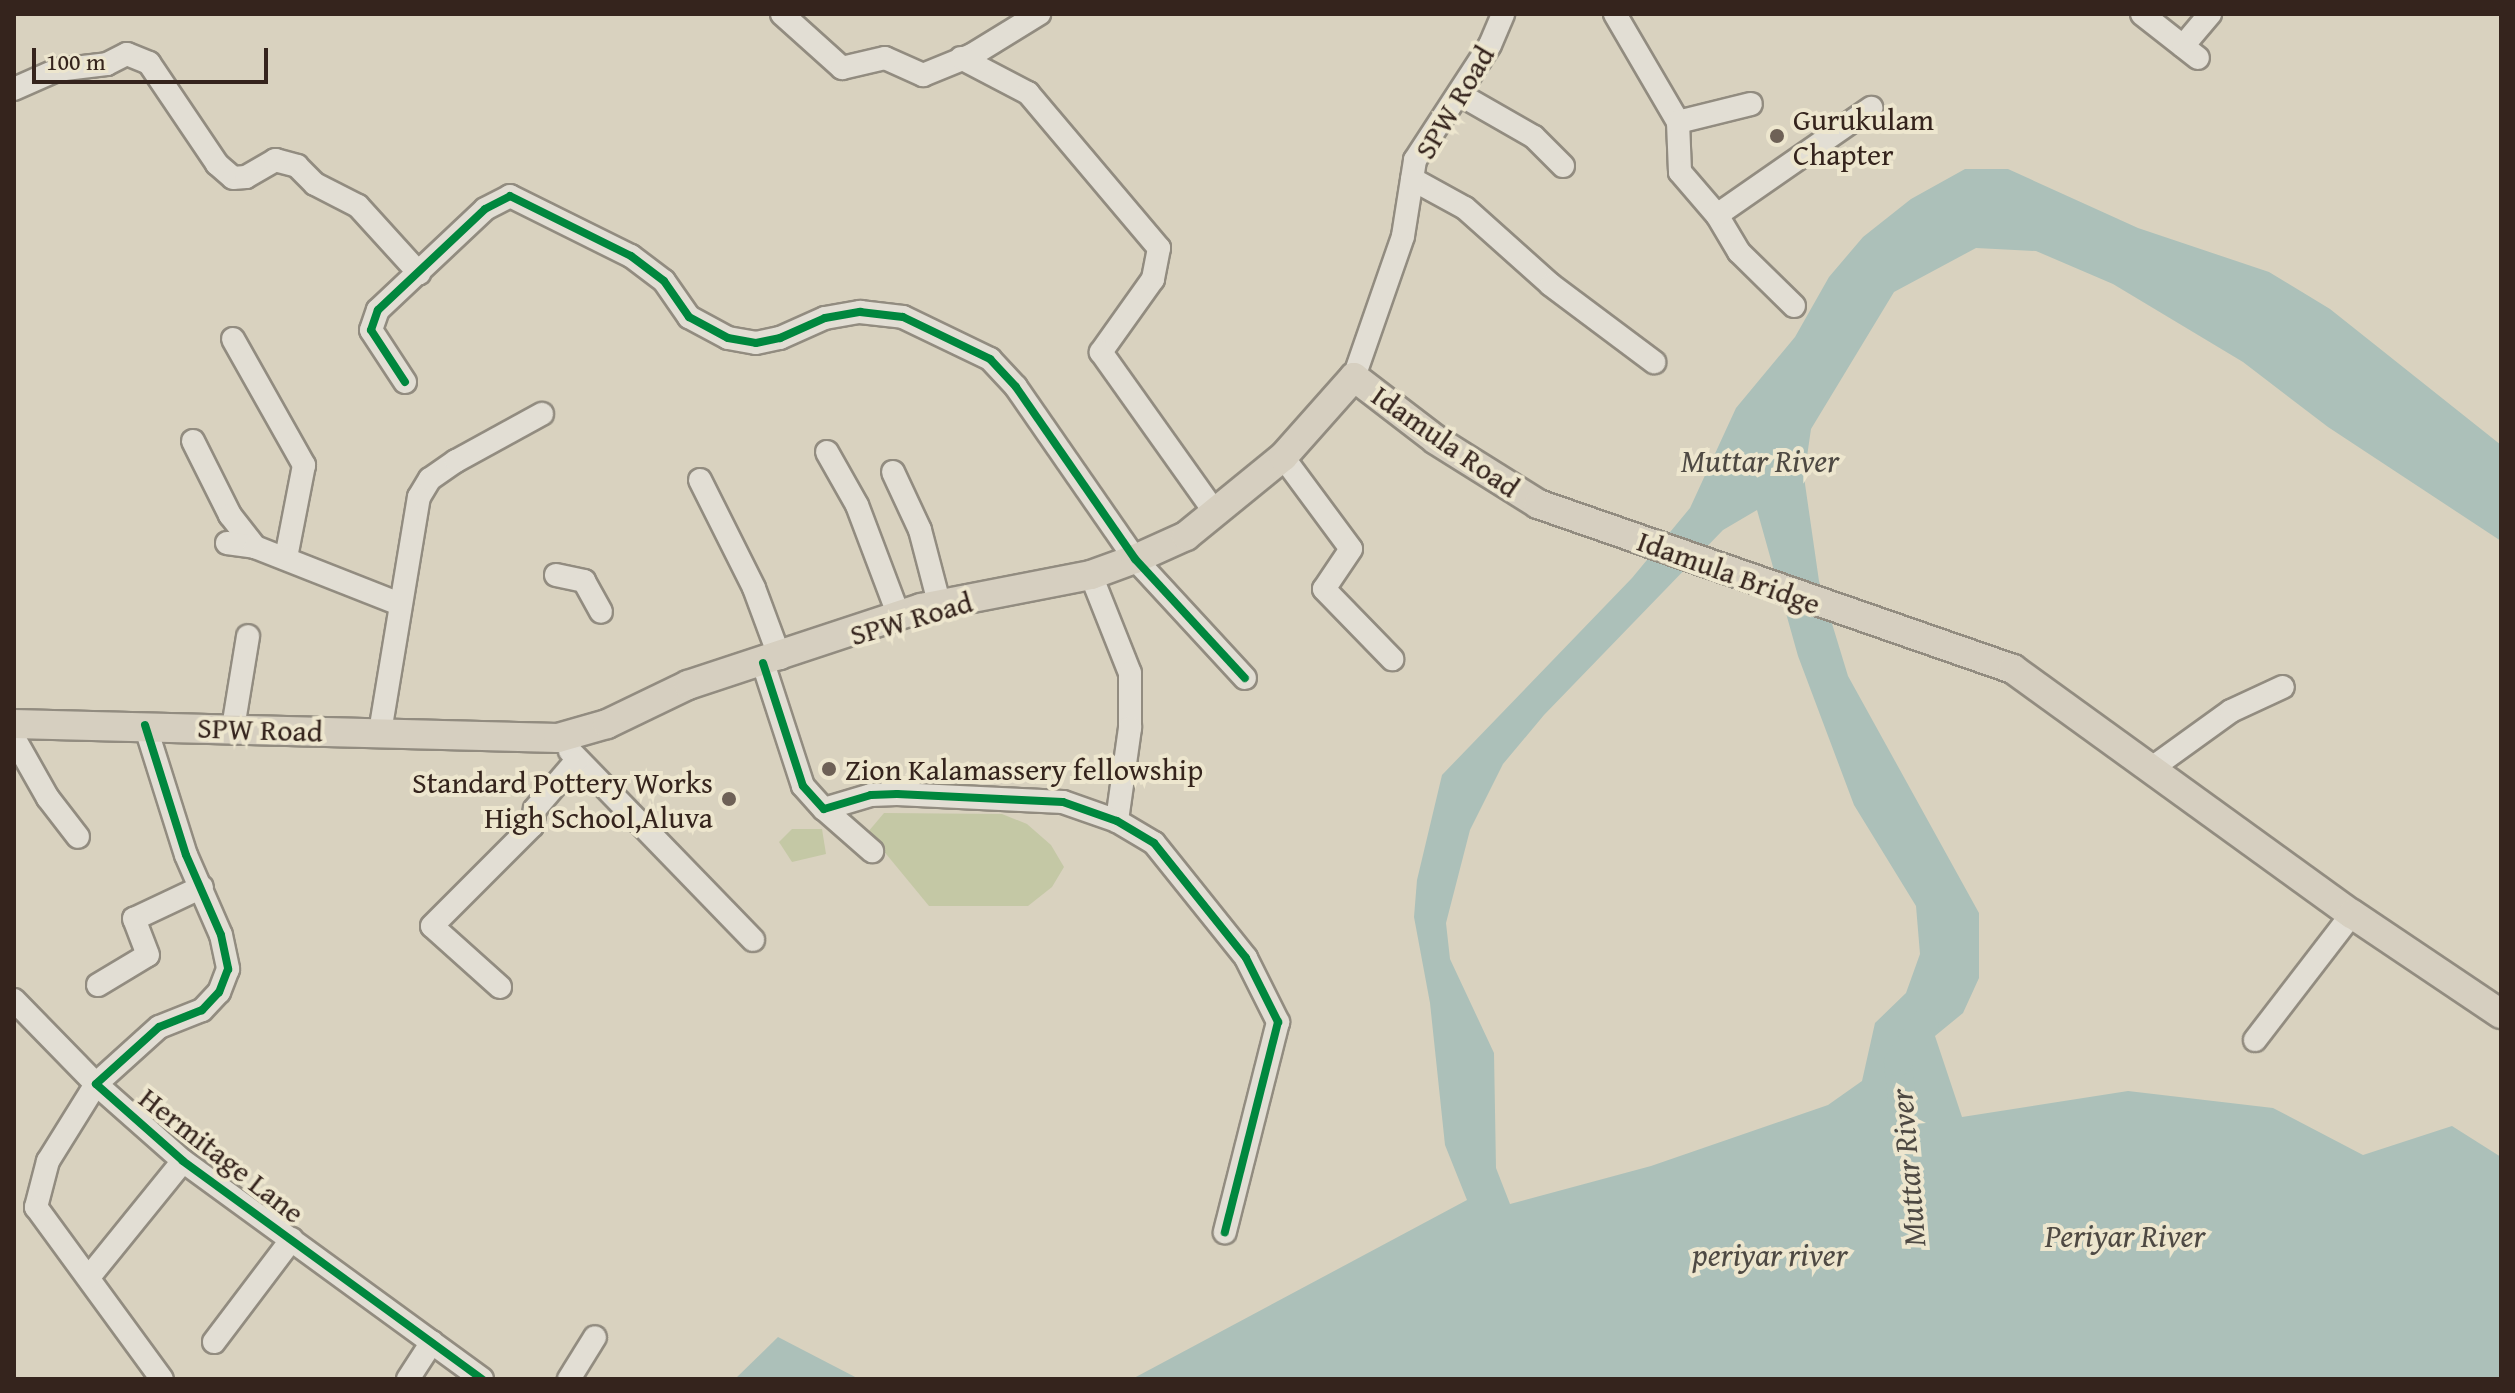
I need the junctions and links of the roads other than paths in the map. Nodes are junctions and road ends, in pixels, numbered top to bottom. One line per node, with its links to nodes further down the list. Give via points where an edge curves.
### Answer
1 (782, 14): 7 (street, via 842,68 885,58 923,75)
2 (1039, 14): 7 (street)
3 (1503, 14): 9 (street, SPW Road)
4 (1615, 14): 12 (street)
5 (2142, 14): 6 (street, via 2191,52)
6 (2210, 14)
7 (961, 58): 29 (street, via 1028,93 1159,248 1153,279 1101,352)
8 (14, 89): 16 (street, via 57,70 107,64 127,54 149,63 217,164 233,178 246,177 275,160 297,166 315,184 358,206)
9 (1459, 94): 13 (street, via 1534,137); 14 (street, SPW Road, via 1415,160)
10 (1751, 104): 12 (street)
11 (1871, 108): 15 (street)
12 (1678, 122): 15 (street, via 1680,172)
13 (1563, 166)
14 (1412, 179): 19 (street, via 1465,208 1551,285); 20 (street, SPW Road, via 1403,236)
15 (1717, 215): 17 (street, via 1739,252)
16 (419, 273): 21 (street, via 378,310 371,330); 33 (street, via 485,209 510,196 631,256 664,281 689,317 728,338 756,343 825,318 860,312 903,317 990,359 1016,387)
17 (1794, 306)
18 (233, 339): 32 (street, via 304,465)
19 (1654, 362)
20 (1354, 377): 25 (main road, SPW Road); 28 (main road, Idamula Road, via 1436,440)
21 (405, 382)
22 (542, 414): 36 (street, via 430,479 419,497)
23 (193, 441): 31 (street, via 230,515)
24 (827, 452): 39 (street, via 857,505)
25 (1283, 457): 29 (main road, SPW Road); 41 (street, via 1351,549 1324,589)
26 (893, 472): 37 (street, via 920,530)
27 (700, 480): 42 (street, via 754,588)
28 (1538, 504): 52 (main road, Idamula Bridge, via 2013,669)
29 (1214, 511): 33 (main road, SPW Road, via 1186,536)
30 (227, 543): 31 (street)
31 (255, 547): 32 (street)
32 (286, 558): 36 (street)
33 (1135, 559): 35 (main road, SPW Road); 43 (street)
34 (556, 575): 38 (street, via 584,581)
35 (1091, 575): 37 (main road, SPW Road); 54 (street, via 1130,673 1130,728)
36 (400, 604): 48 (street)
37 (940, 606): 39 (main road, SPW Road)
38 (601, 612)
39 (899, 616): 42 (main road, SPW Road)
40 (248, 636): 47 (street)
41 (1392, 659)
42 (772, 661): 50 (main road, SPW Road, via 688,685 607,724); 53 (street, via 803,786)
43 (1245, 678)
44 (2283, 687): 52 (street, via 2231,711)
45 (14, 724): 46 (main road, SPW Road)
46 (145, 725): 47 (main road, SPW Road); 57 (street, Hermitage Lane, via 186,855)
47 (233, 728): 48 (main road, SPW Road)
48 (380, 732): 50 (main road, SPW Road)
49 (14, 738): 55 (street, via 48,798)
50 (558, 738): 51 (street)
51 (577, 760): 59 (street); 61 (street, via 535,809 532,826 432,926)
52 (2152, 768): 58 (main road, Idamula Bridge)
53 (824, 809): 54 (street, via 871,795 897,794 1063,802); 56 (street)
54 (1117, 821): 67 (street, via 1154,843 1215,918 1246,958 1278,1022)
55 (78, 837)
56 (872, 851)
57 (202, 887): 60 (street, via 134,919 148,955); 65 (street, Hermitage Lane, via 228,969 219,992 202,1010 159,1027)
58 (2352, 914): 63 (main road, Idamula Bridge); 64 (street)
59 (753, 940)
60 (98, 985)
61 (500, 987)
62 (14, 1000): 65 (street)
63 (2501, 1014)
64 (2255, 1040)
65 (96, 1084): 66 (street, Hermitage Lane); 69 (street, via 48,1161 36,1207)
66 (183, 1161): 68 (street, Hermitage Lane); 69 (street)
67 (1225, 1232)
68 (292, 1239): 71 (street); 72 (street, Hermitage Lane)
69 (89, 1277): 73 (street)
70 (595, 1337): 76 (street)
71 (214, 1342)
72 (432, 1342): 74 (street); 75 (street, Hermitage Lane)
73 (162, 1379)
74 (408, 1379)
75 (482, 1379)
76 (569, 1379)

